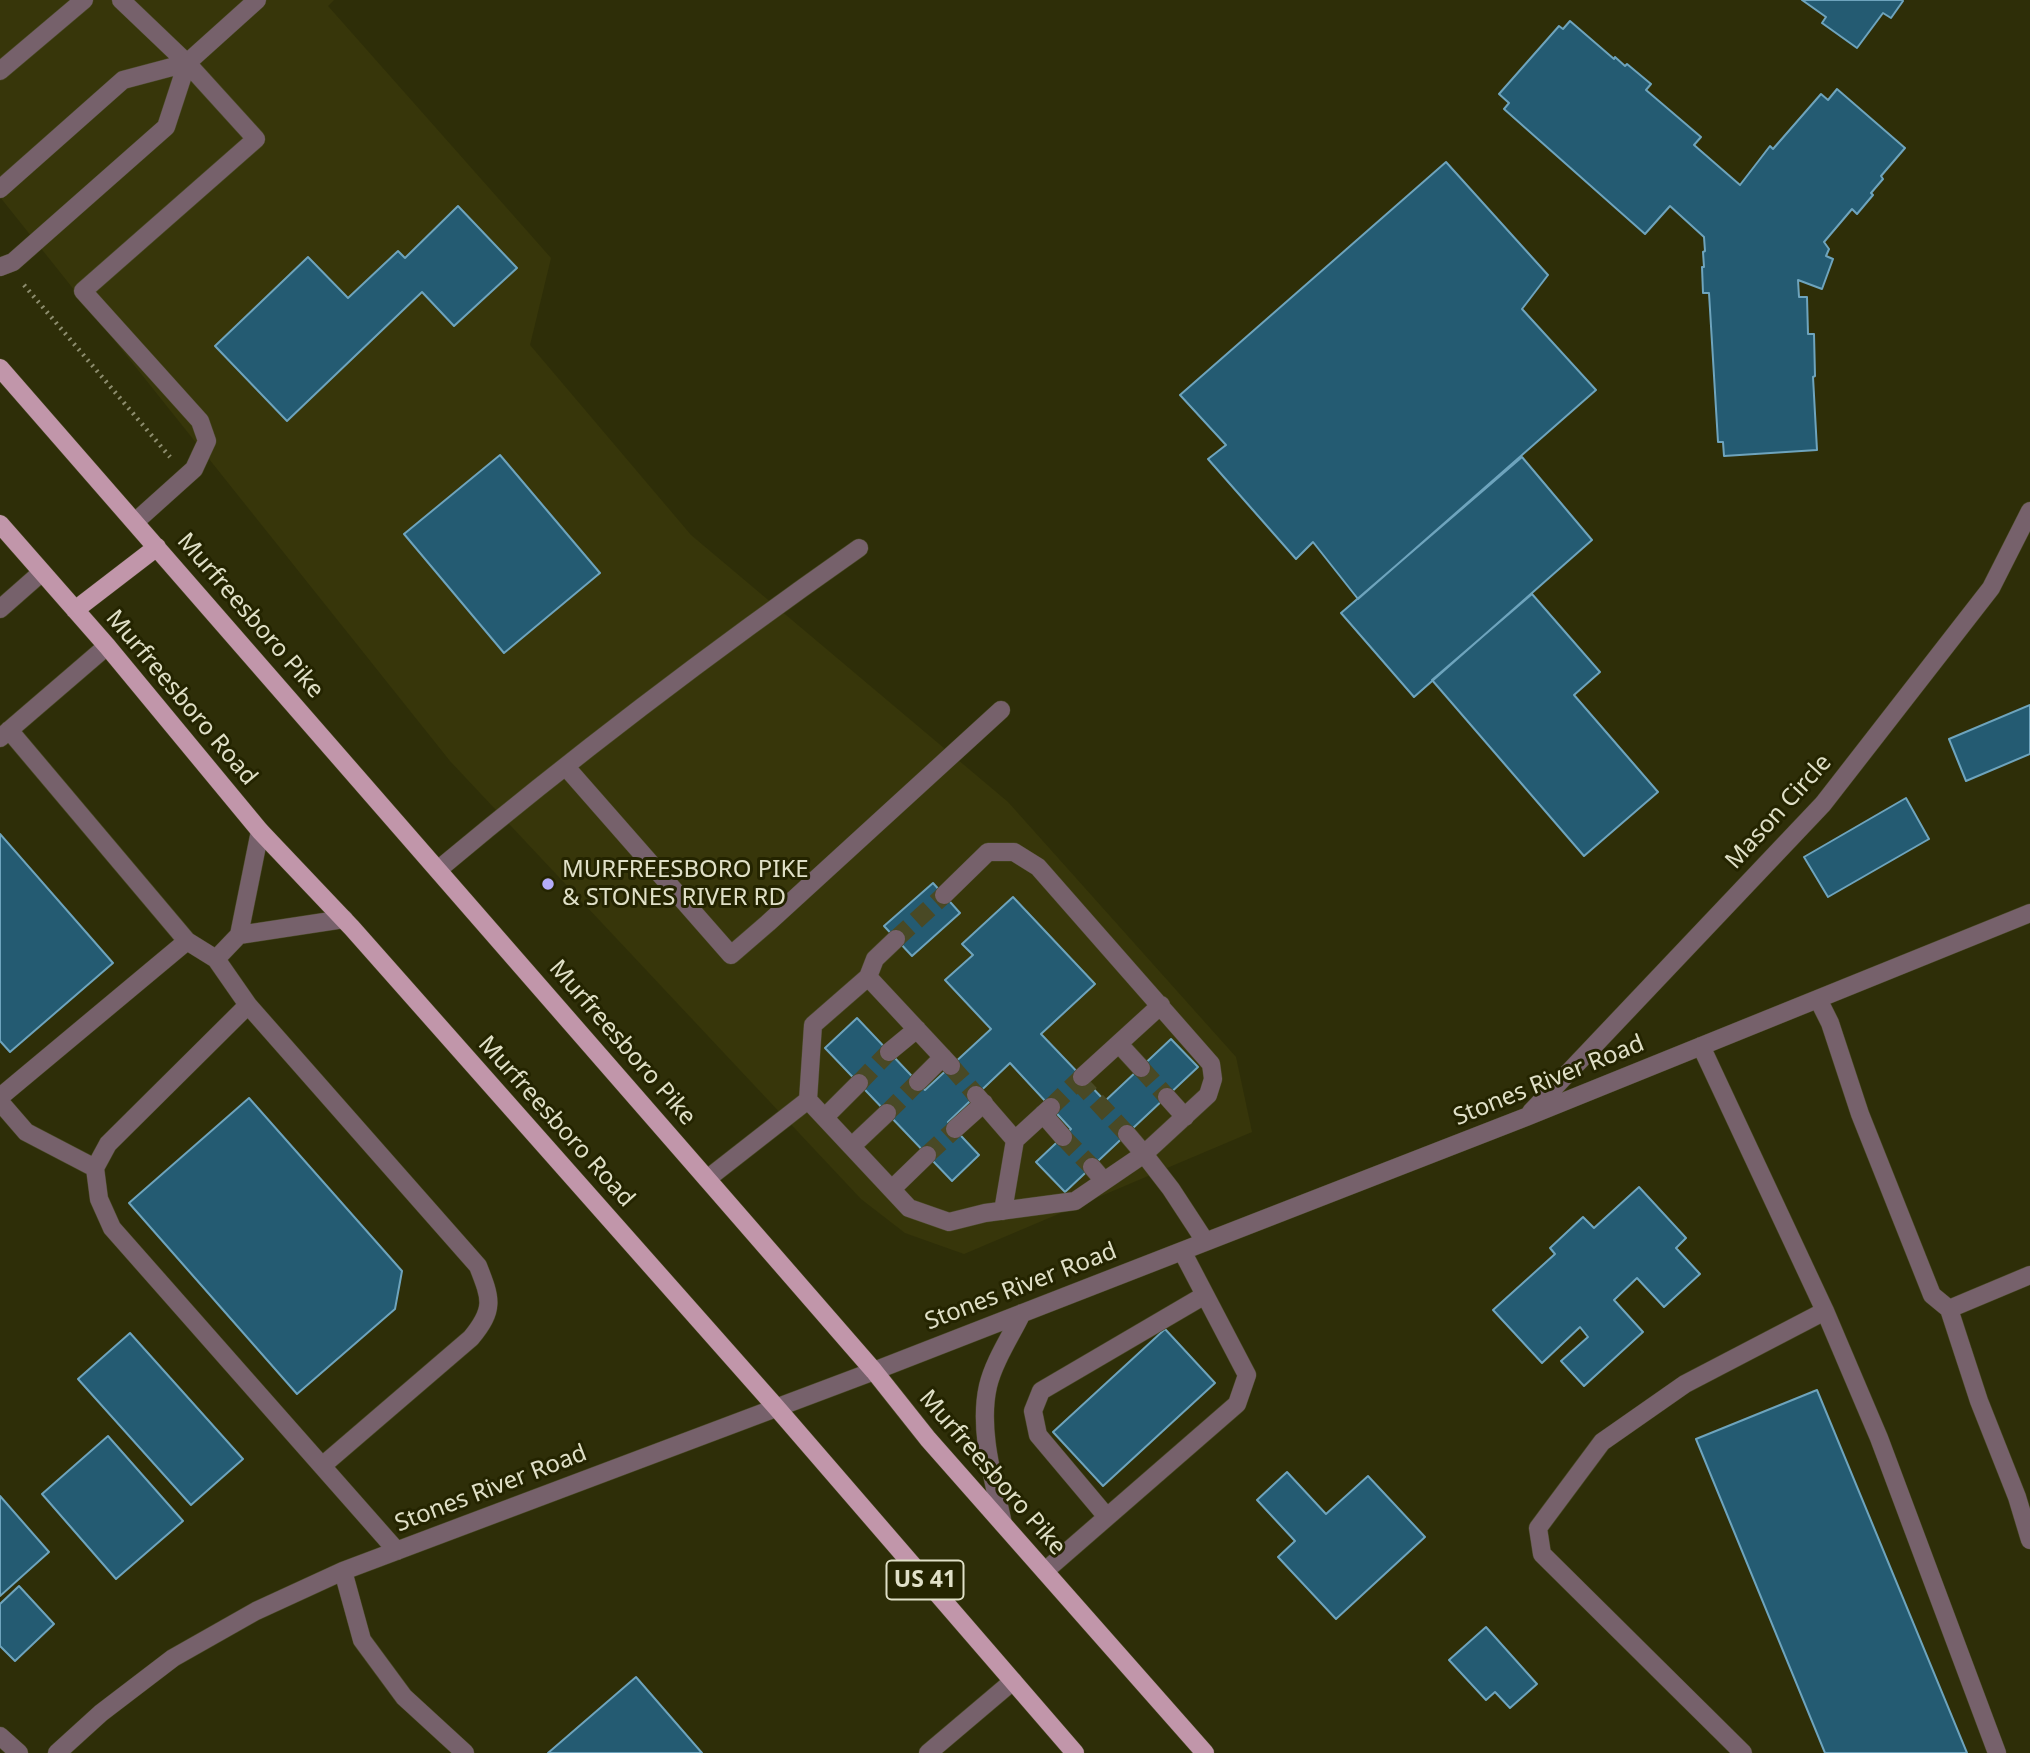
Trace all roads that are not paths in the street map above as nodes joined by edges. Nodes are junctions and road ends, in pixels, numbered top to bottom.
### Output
1 (84, 0) edge
2 (121, 0) edge
3 (257, 0) edge
4 (187, 63) junction
5 (0, 71) edge
6 (0, 189) edge
7 (4, 265) edge
8 (0, 369) edge
9 (2030, 511) edge
10 (135, 522) junction
11 (2, 530) edge
12 (157, 547) junction
13 (859, 548) dead end
14 (42, 572) junction
15 (0, 609) edge
16 (75, 610) junction
17 (107, 646) junction
18 (1002, 710) dead end
19 (5, 734) edge
20 (566, 767) junction
21 (260, 831) junction
22 (439, 869) junction
23 (944, 895) tunnel mouth
24 (2030, 913) edge
25 (344, 919) junction
26 (239, 935) junction
27 (896, 939) tunnel mouth
28 (187, 941) junction
29 (216, 959) junction
30 (868, 977) junction
31 (1818, 999) junction
32 (248, 1005) junction
33 (1161, 1005) junction
34 (917, 1029) junction
35 (1119, 1044) junction
36 (1701, 1046) junction
37 (889, 1052) tunnel mouth
38 (1140, 1068) tunnel mouth
39 (1082, 1077) tunnel mouth
40 (918, 1082) tunnel mouth
41 (859, 1083) tunnel mouth
42 (1167, 1097) tunnel mouth
43 (0, 1100) edge
44 (808, 1100) junction
45 (887, 1113) tunnel mouth
46 (825, 1117) junction
47 (1185, 1117) junction
48 (1526, 1117) junction
49 (955, 1129) tunnel mouth
50 (1127, 1134) tunnel mouth
51 (1063, 1137) tunnel mouth
52 (1015, 1140) junction
53 (852, 1146) junction
54 (1144, 1154) junction
55 (927, 1155) tunnel mouth
56 (1092, 1167) tunnel mouth
57 (95, 1168) junction
58 (708, 1179) junction
59 (1104, 1181) junction
60 (892, 1189) junction
61 (1003, 1211) junction
62 (1205, 1241) junction
63 (1182, 1251) junction
64 (2030, 1275) edge
65 (1205, 1295) junction
66 (1949, 1310) junction
67 (1825, 1311) junction
68 (1022, 1313) junction
69 (874, 1371) junction
70 (776, 1407) junction
71 (322, 1466) junction
72 (1107, 1517) junction
73 (1003, 1524) junction
74 (2030, 1540) edge
75 (397, 1551) junction
76 (343, 1571) junction
77 (1045, 1571) junction
78 (1013, 1681) junction
79 (0, 1736) edge
80 (19, 1753) edge
81 (57, 1753) edge
82 (465, 1753) edge
83 (928, 1753) edge
84 (1075, 1753) edge
85 (1205, 1753) edge
86 (1743, 1753) edge
87 (1997, 1753) edge

1 - 5 street
2 - 4 street
3 - 4 street
4 - 6 street
4 - 7 street
4 - 10 street
8 - 10 main road, Murfreesboro Pike
9 - 48 street, Mason Circle
10 - 12 main road, Murfreesboro Pike
11 - 14 main road, Murfreesboro Road
12 - 16 main road
12 - 22 main road, Murfreesboro Pike
13 - 20 street
14 - 15 street
14 - 16 main road, Murfreesboro Road
16 - 17 main road, Murfreesboro Road
17 - 19 street
17 - 21 main road, Murfreesboro Road
18 - 20 street
19 - 28 street
20 - 22 street
21 - 25 main road, Murfreesboro Road
21 - 26 street
22 - 58 main road, Murfreesboro Pike
23 - 33 street
24 - 31 street, Stones River Road
25 - 26 street
25 - 70 main road, Murfreesboro Road
26 - 29 street
27 - 30 street
28 - 29 street
28 - 43 street
29 - 32 street
30 - 34 street
30 - 44 street
31 - 36 street, Stones River Road
31 - 66 street
32 - 57 street
32 - 71 street
33 - 35 street
33 - 47 street
34 - 37 street
34 - 40 street
35 - 38 street
35 - 39 street
36 - 48 street, Stones River Road
36 - 67 street
41 - 46 street
42 - 47 street
43 - 57 street
44 - 46 street
44 - 58 street
45 - 53 street
46 - 53 street
47 - 54 street
48 - 62 street, Stones River Road
49 - 52 street
50 - 54 street
51 - 52 street
52 - 61 street
53 - 60 street
54 - 59 street
54 - 62 street
55 - 60 street
56 - 59 street
57 - 71 street
58 - 69 main road, Murfreesboro Pike
59 - 61 street
60 - 61 street
62 - 63 street, Stones River Road
63 - 65 street
63 - 68 street, Stones River Road
64 - 66 street
65 - 72 street
65 - 72 street
66 - 74 street
67 - 86 street
67 - 87 street
68 - 69 street, Stones River Road
68 - 73 street
69 - 70 street, Stones River Road
69 - 73 main road, Murfreesboro Pike
70 - 75 street, Stones River Road
70 - 78 main road, Murfreesboro Road / US 41
71 - 75 street
72 - 77 street
73 - 77 main road, Murfreesboro Pike
75 - 76 street, Stones River Road
76 - 81 street, Stones River Road
76 - 82 street
77 - 85 main road, Murfreesboro Pike
78 - 83 street
78 - 84 main road, Murfreesboro Road / US 41
79 - 80 street

